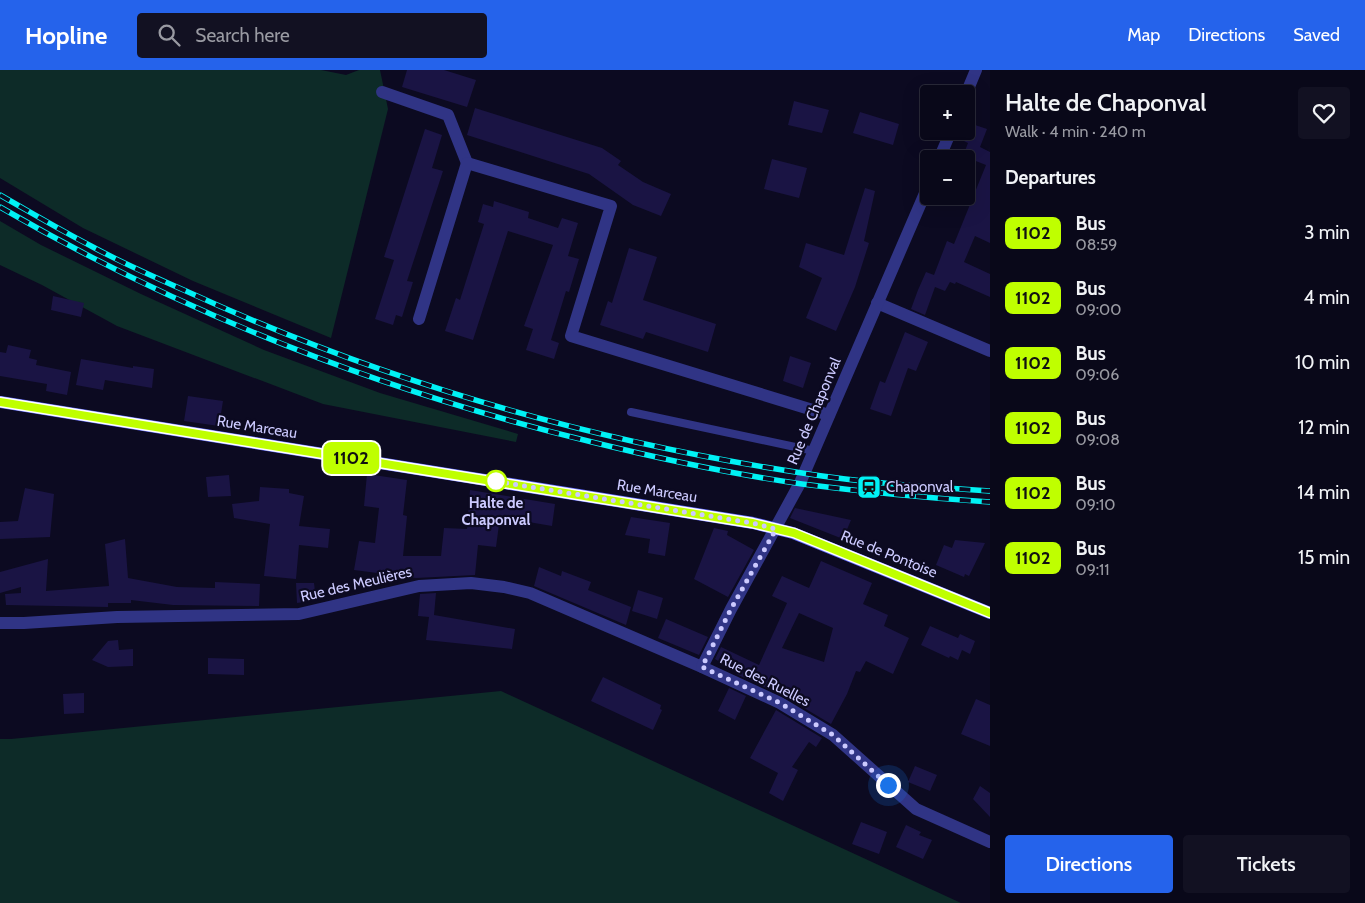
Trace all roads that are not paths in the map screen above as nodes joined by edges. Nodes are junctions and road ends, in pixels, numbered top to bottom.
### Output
1 (976, 70) edge
2 (970, 85) edge
3 (382, 92) dead end
4 (466, 163) junction
5 (920, 205) edge
6 (877, 303) junction
7 (419, 319) dead end
8 (990, 351) edge
9 (0, 402) edge
10 (630, 412) dead end
11 (830, 415) junction
12 (814, 451) junction
13 (776, 529) junction
14 (990, 613) edge
15 (0, 623) edge
16 (702, 667) junction
17 (990, 842) edge

1 - 2 street
3 - 4 street
4 - 7 street
4 - 11 street
5 - 6 street, Rue de Chaponval
6 - 8 street
6 - 11 street, Rue de Chaponval
9 - 13 main road, Rue Marceau
10 - 12 lane
11 - 12 street, Rue de Chaponval
12 - 13 street, Rue de Chaponval
13 - 14 main road, Rue de Pontoise
13 - 16 street, Rue des Ruelles
15 - 16 street, Rue des Meulières
16 - 17 street, Rue des Ruelles

